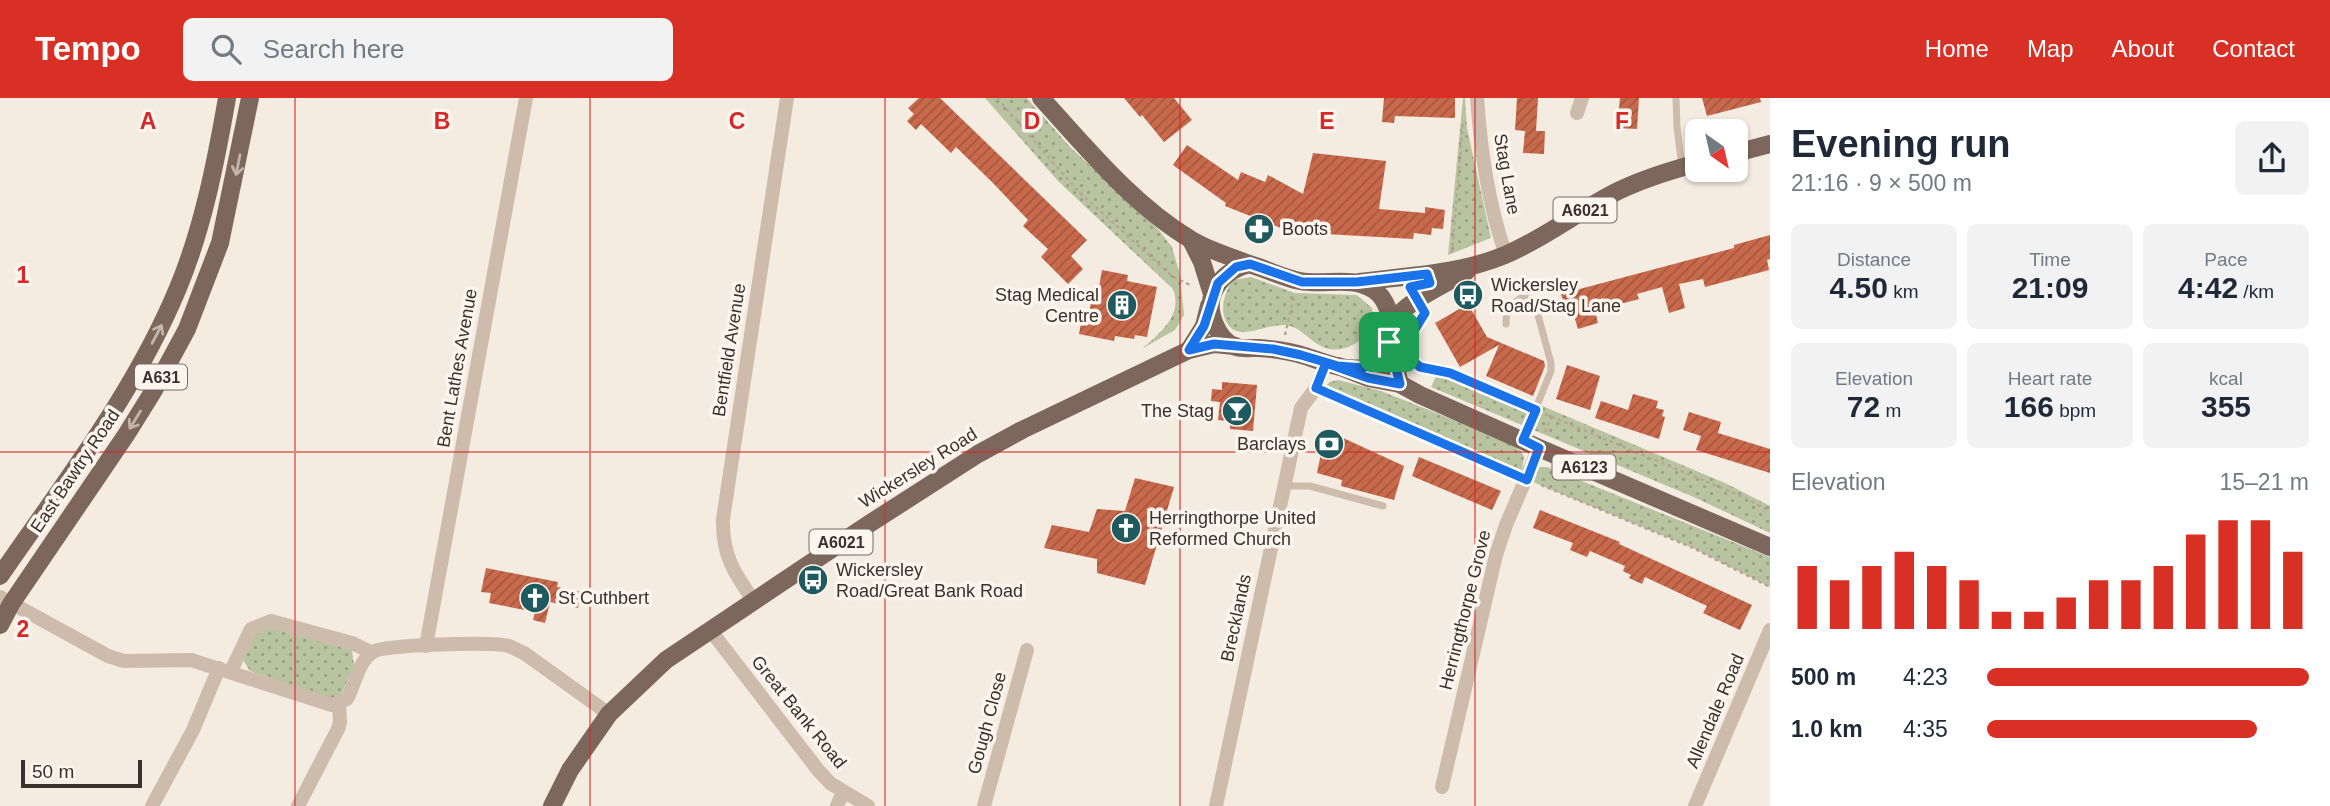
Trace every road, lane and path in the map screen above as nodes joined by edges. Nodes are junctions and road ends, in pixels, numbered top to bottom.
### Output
1 (227, 98) edge
2 (250, 98) edge
3 (526, 98) edge
4 (787, 98) edge
5 (998, 98) edge
6 (1041, 98) edge
7 (1477, 98) edge
8 (1582, 98) edge
9 (1676, 98) edge
10 (1464, 111) dead end
11 (1577, 113) dead end
12 (1770, 144) edge
13 (1748, 150) edge
14 (1685, 151) edge
15 (1685, 167) edge
16 (1191, 240) junction
17 (1506, 255) junction
18 (1250, 264) junction
19 (1476, 266) junction
20 (1451, 270) junction
21 (1302, 282) junction
22 (1357, 282) junction
23 (1211, 299) junction
24 (1417, 301) junction
25 (1392, 323) junction
26 (1506, 324) dead end
27 (1389, 342) junction
28 (1235, 346) junction
29 (1189, 350) junction
30 (1282, 351) junction
31 (1332, 364) junction
32 (1400, 384) junction
33 (1316, 388) junction
34 (1536, 410) junction
35 (1531, 444) junction
36 (1527, 480) junction
37 (1285, 486) junction
38 (1383, 506) dead end
39 (1770, 511) edge
40 (1770, 547) edge
41 (0, 576) edge
42 (1770, 587) edge
43 (5, 600) edge
44 (754, 601) junction
45 (0, 625) edge
46 (1770, 630) edge
47 (711, 631) junction
48 (426, 646) junction
49 (1027, 650) dead end
50 (371, 653) junction
51 (225, 670) junction
52 (339, 704) junction
53 (608, 714) junction
54 (1442, 787) dead end
55 (840, 799) edge
56 (152, 806) edge
57 (298, 806) edge
58 (552, 806) edge
59 (868, 806) edge
60 (984, 806) edge
61 (1216, 806) edge
62 (1695, 806) edge

41 -> 1 main road, East Bawtry Road / A631
2 -> 43 main road, East Bawtry Road / A631
3 - 48 street, Bent Lathes Avenue
4 - 44 street, Bentfield Avenue
5 - 23 path
6 - 16 main road
7 - 17 street, Stag Lane
8 - 11 street
9 - 14 lane
10 - 20 path
12 - 13 main road
15 - 17 main road, A6021
16 - 18 main road
16 - 23 main road
17 - 19 main road, A6021
18 - 21 main road, A6021
18 - 23 main road
19 - 20 main road, A6021
19 - 24 main road, A6021
20 - 22 main road, A6021
21 - 22 main road, A6021
21 - 30 path
22 - 25 main road
23 - 28 main road
23 - 29 main road
24 - 25 main road, A6021
24 - 34 path
25 - 27 main road
26 - 34 lane
27 - 31 main road, A6021
27 - 32 main road
28 - 29 main road, Wickersley Road / A6021
28 - 30 main road, A6021
29 - 44 main road, Wickersley Road / A6021
30 - 31 main road, A6021
31 - 32 main road, A6123
31 - 33 street, Brecklands
32 - 35 main road, A6123
33 - 36 path
33 - 37 street, Brecklands
34 - 35 lane
34 - 39 path
35 - 36 street, Herringthorpe Grove
35 - 40 main road, A6123
36 - 42 path
36 - 54 street, Herringthorpe Grove
37 - 38 lane
37 - 61 street, Brecklands
43 - 45 main road, East Bawtry Road / A631
43 - 51 street
44 - 47 main road, Wickersley Road / A6021
46 - 62 street, Allendale Road
47 - 53 main road, Wickersley Road / A6021
47 - 55 street, Great Bank Road
48 - 50 street
48 - 53 street
49 - 60 street, Gough Close
50 - 51 street
50 - 52 street
51 - 52 street
51 - 56 street
52 - 57 street
53 - 58 main road, Wickersley Road / A6021
55 - 59 street, Great Bank Road

